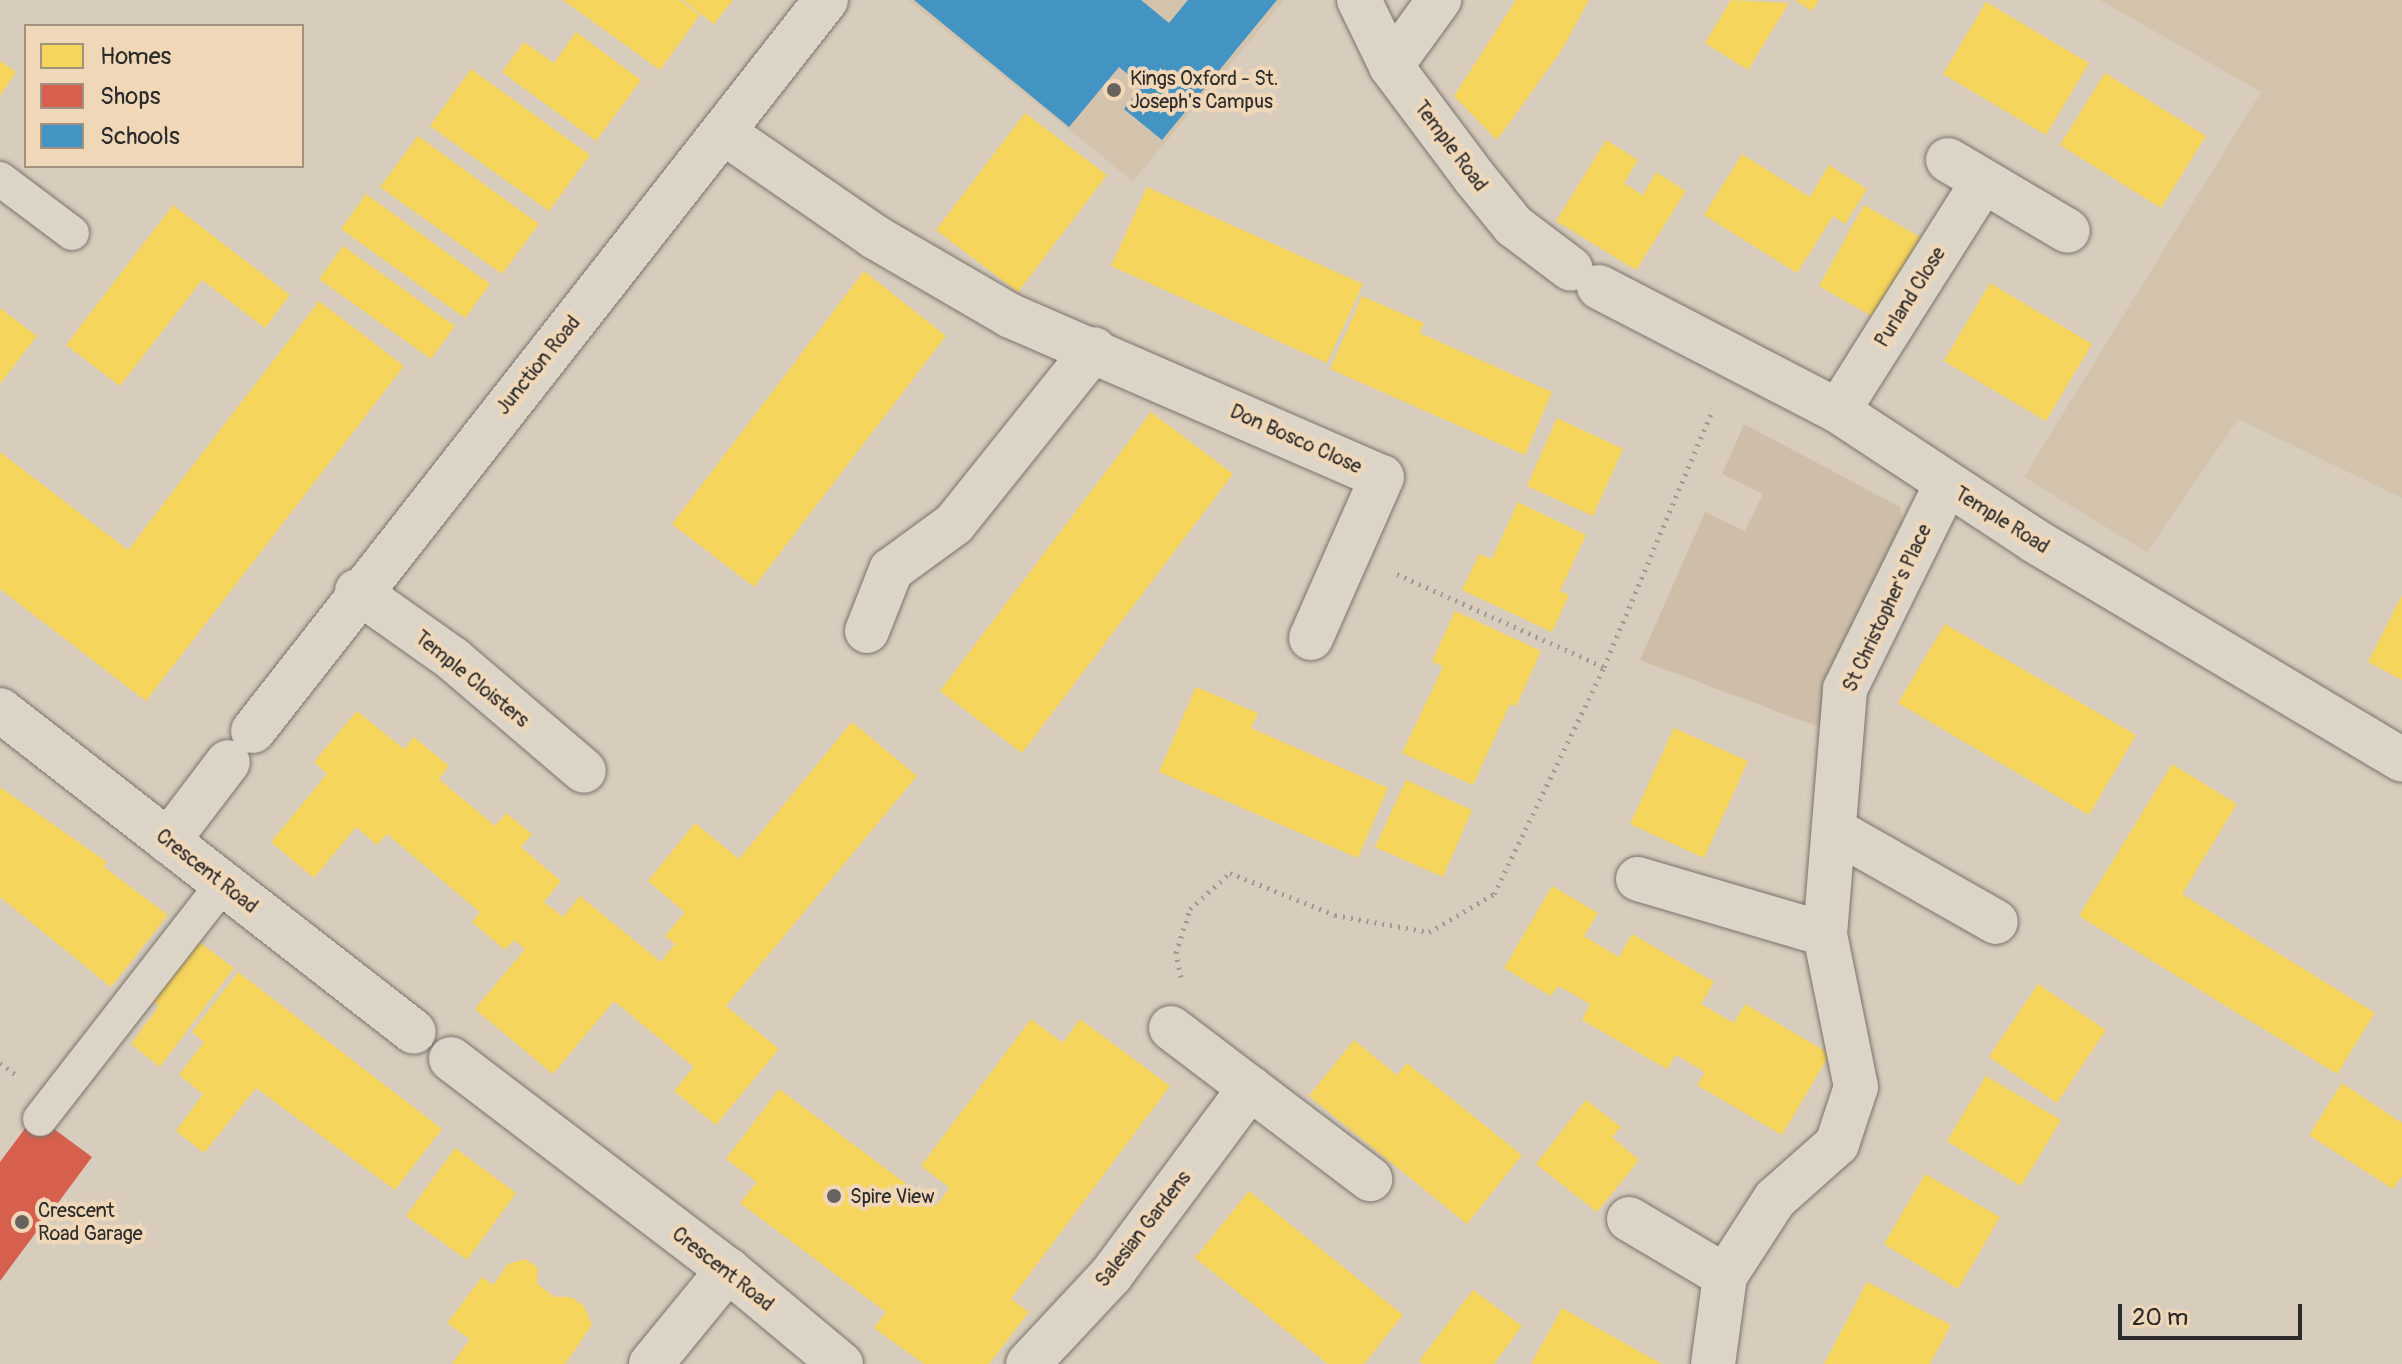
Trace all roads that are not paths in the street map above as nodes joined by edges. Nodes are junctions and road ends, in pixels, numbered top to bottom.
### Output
1 (826, 0) edge
2 (1359, 0) edge
3 (1439, 0) edge
4 (1391, 66) junction
5 (723, 132) junction
6 (0, 179) edge
7 (2068, 231) dead end
8 (72, 233) dead end
9 (1094, 349) junction
10 (1838, 411) junction
11 (1946, 485) junction
12 (357, 591) junction
13 (867, 631) dead end
14 (1311, 638) dead end
15 (0, 710) edge
16 (2402, 760) edge
17 (584, 771) dead end
18 (1834, 830) junction
19 (168, 841) junction
20 (1638, 879) dead end
21 (223, 884) junction
22 (1996, 922) dead end
23 (1825, 934) junction
24 (1171, 1028) road end
25 (414, 1032) dead end
26 (451, 1059) dead end
27 (1250, 1088) junction
28 (40, 1119) dead end
29 (1370, 1179) dead end
30 (1629, 1219) dead end
31 (728, 1270) junction
32 (1725, 1276) junction
33 (651, 1364) edge
34 (841, 1364) edge
35 (1028, 1364) edge
36 (1713, 1364) edge

1 - 5 street, Junction Road
2 - 4 street, Temple Road
3 - 4 street
4 - 10 street, Temple Road
5 - 9 street, Don Bosco Close
5 - 12 street, Junction Road
6 - 8 lane
7 - 10 street, Purland Close
9 - 13 street
9 - 14 street, Don Bosco Close
10 - 11 street, Temple Road
11 - 16 street, Temple Road
11 - 18 street, St Christopher's Place
12 - 17 street, Temple Cloisters
12 - 19 street, Junction Road
15 - 19 street, Crescent Road
18 - 22 street
18 - 23 street, St Christopher's Place
19 - 21 street, Crescent Road
20 - 23 street
21 - 25 street, Crescent Road
21 - 28 lane
23 - 32 street, St Christopher's Place
24 - 27 street
26 - 31 street, Crescent Road
27 - 29 street
27 - 35 street, Salesian Gardens
30 - 32 street
31 - 33 street
31 - 34 street, Crescent Road
32 - 36 street, St Christopher's Place

